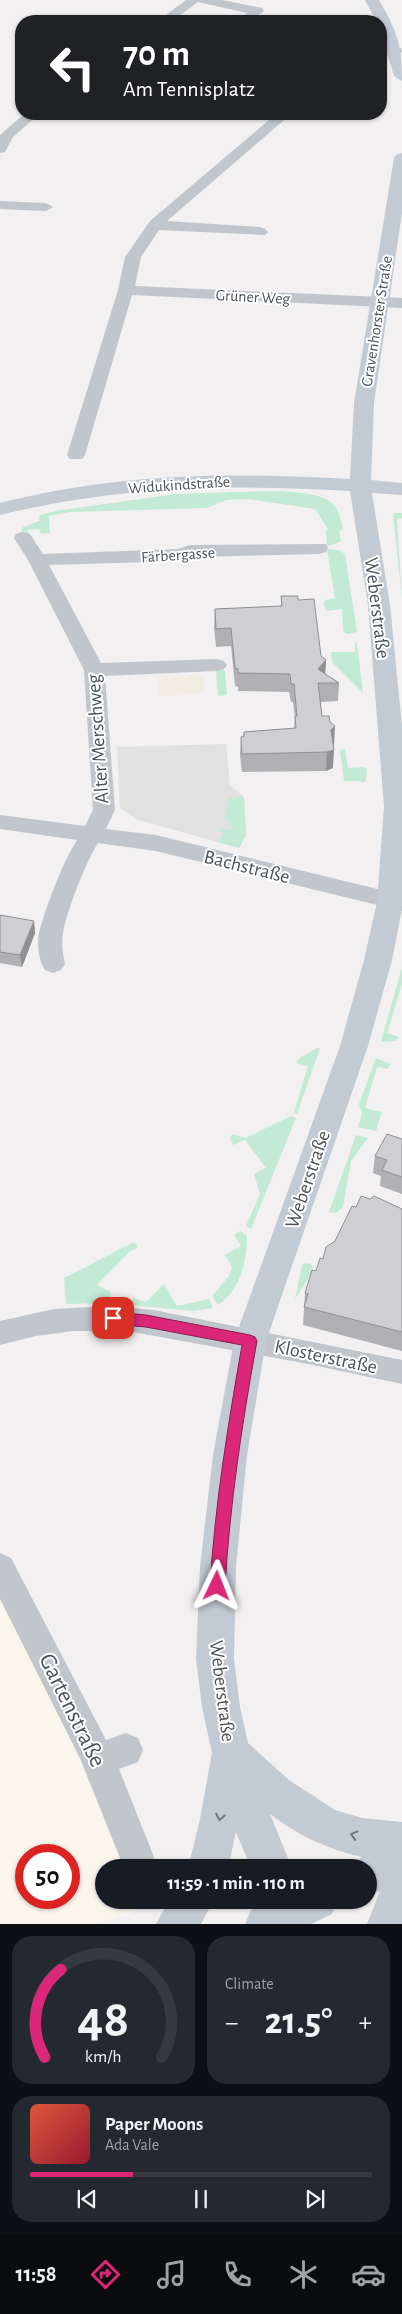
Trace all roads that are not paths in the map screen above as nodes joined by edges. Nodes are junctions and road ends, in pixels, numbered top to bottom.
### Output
1 (170, 0) edge
2 (203, 0) edge
3 (372, 0) edge
4 (191, 2) edge
5 (173, 15) edge
6 (252, 15) edge
7 (380, 15) edge
8 (387, 28) edge
9 (396, 62) edge
10 (24, 120) edge
11 (277, 120) edge
12 (4, 135) edge
13 (0, 149) edge
14 (402, 158) edge
15 (0, 205) edge
16 (46, 207) dead end
17 (155, 225) junction
18 (260, 232) dead end
19 (126, 290) junction
20 (379, 302) junction
21 (402, 303) edge
22 (76, 455) dead end
23 (360, 485) junction
24 (402, 489) edge
25 (1, 508) edge
26 (23, 538) dead end
27 (319, 548) dead end
28 (37, 560) junction
29 (217, 666) dead end
30 (94, 670) junction
31 (0, 822) edge
32 (92, 835) junction
33 (396, 903) edge
34 (53, 964) dead end
35 (0, 1333) edge
36 (250, 1341) junction
37 (402, 1372) edge
38 (0, 1568) edge
39 (231, 1752) junction
40 (402, 1842) edge
41 (137, 1857) dead end
42 (402, 1858) edge
43 (210, 1859) edge
44 (268, 1859) edge
45 (377, 1871) edge
46 (402, 1885) edge
47 (187, 1909) edge
48 (176, 1924) edge
49 (387, 1924) edge

1 - 4 street
2 - 6 street
3 - 7 main road
4 - 5 street
8 - 9 main road
10 - 12 street
11 - 17 street
12 - 13 street
14 - 20 main road, Gravenhorster Straße
15 - 16 street
17 - 18 street
17 - 19 street
19 - 20 street, Grüner Weg
19 - 22 street
20 - 21 street, Grüner Weg
20 - 23 main road, Gravenhorster Straße
23 - 24 main road, Widukindstraße
23 - 25 main road, Widukindstraße
23 - 33 main road, Weberstraße
26 - 28 street, Alter Merschweg
27 - 28 street, Färbergasse
28 - 30 street, Alter Merschweg
29 - 30 street
30 - 32 street, Alter Merschweg
31 - 32 street, Bachstraße
32 - 33 street, Bachstraße
32 - 34 street, Alter Merschweg
33 - 36 main road, Weberstraße
35 - 36 street, Klosterstraße
36 - 37 street, Klosterstraße
36 - 39 main road, Weberstraße
38 - 41 street, Gartenstraße
40 -> 39 main road
39 -> 43 main road
39 - 44 main road, Weberstraße
42 - 45 main road
46 - 49 main road
47 - 48 main road

